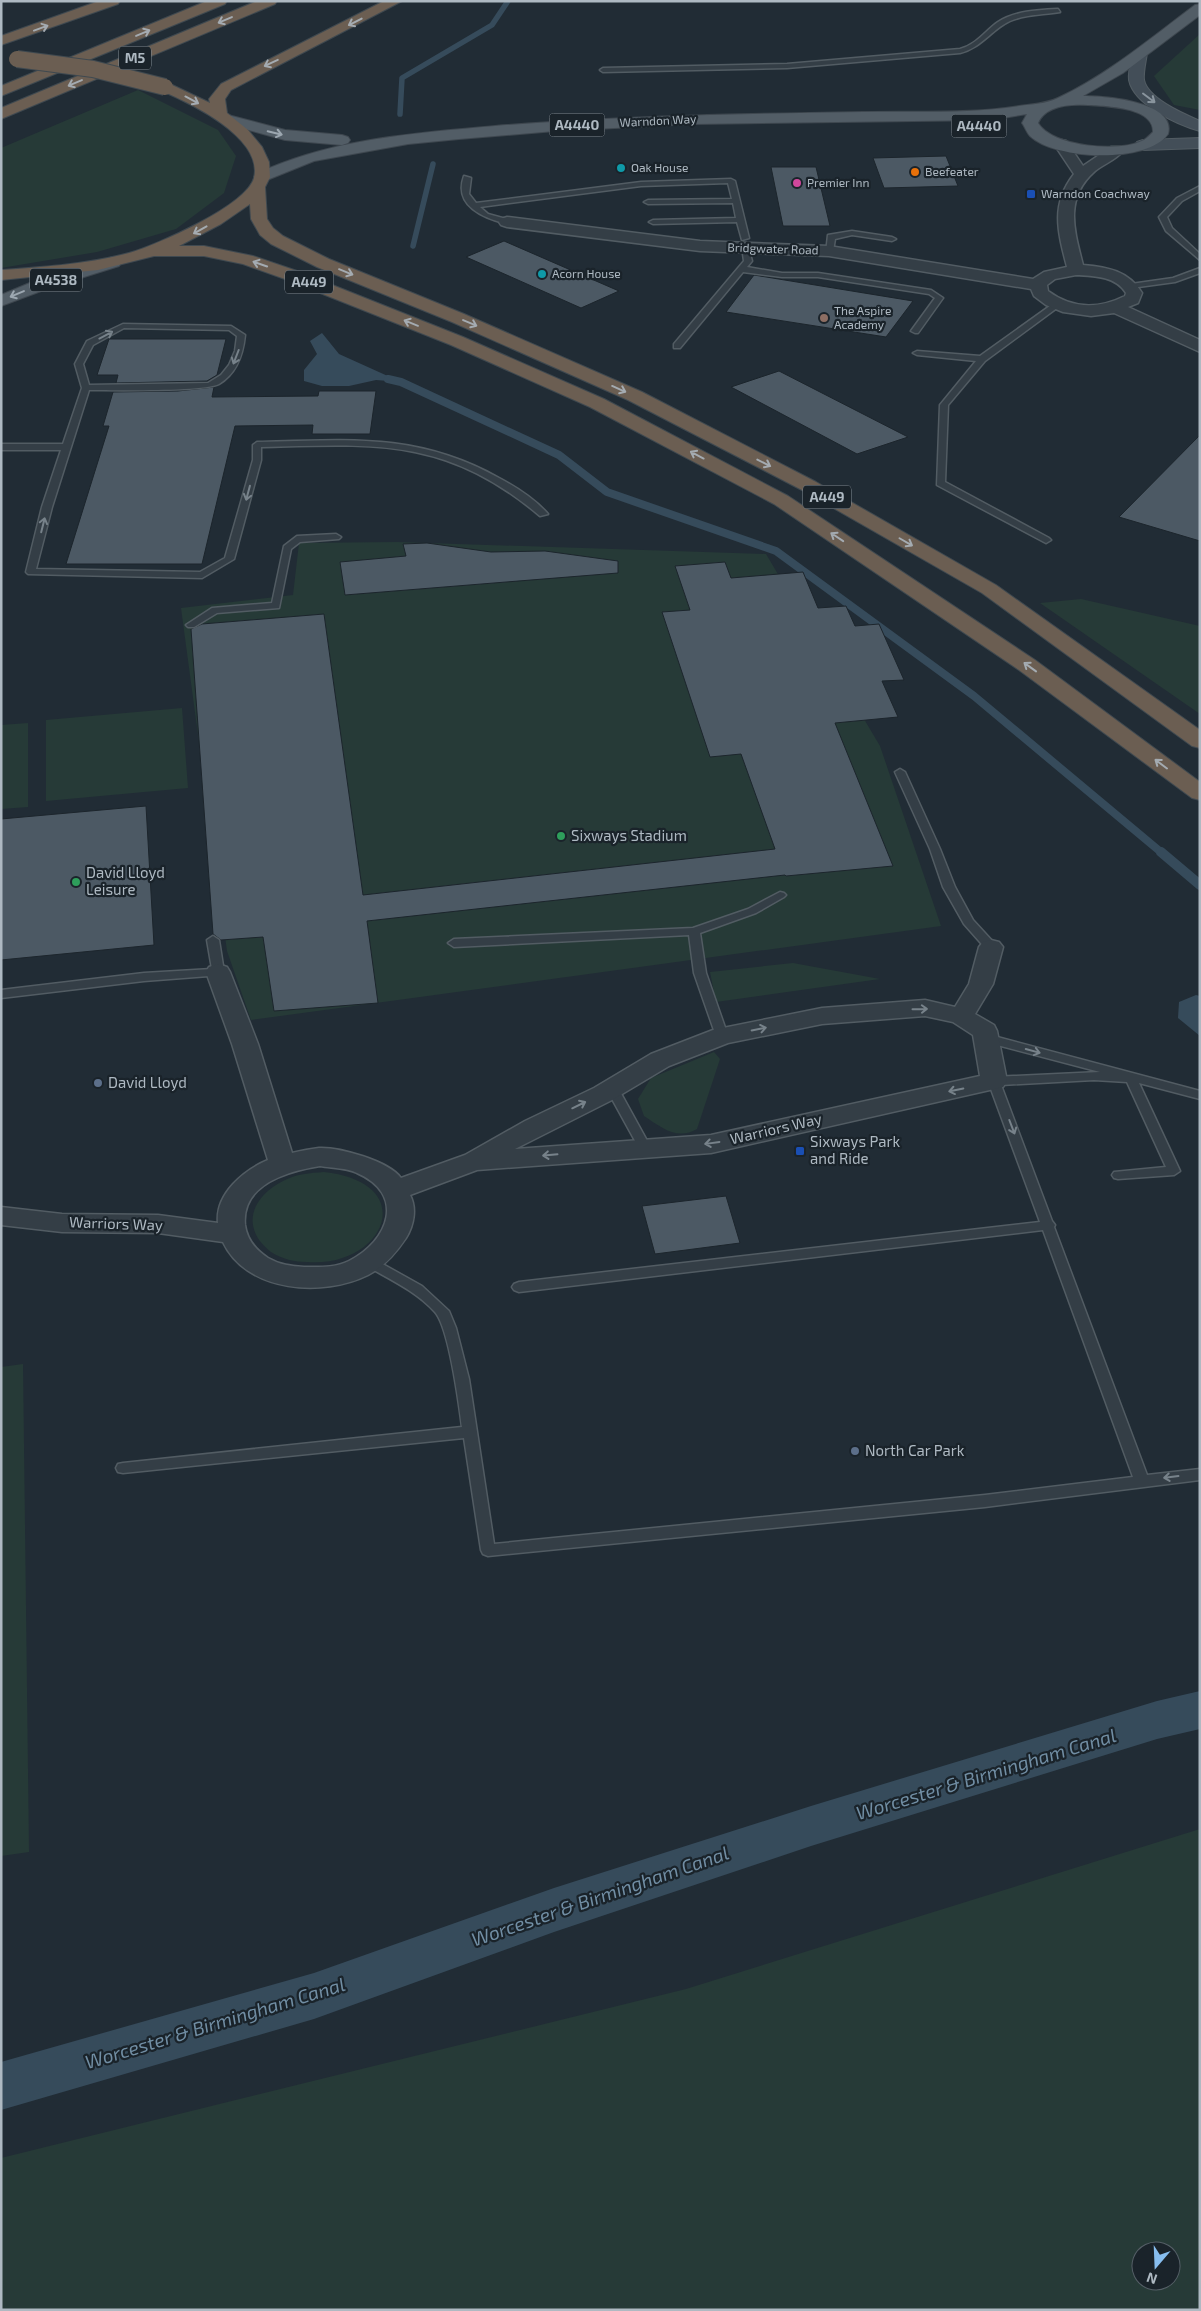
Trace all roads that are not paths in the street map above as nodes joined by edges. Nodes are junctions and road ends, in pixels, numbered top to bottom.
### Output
1 (114, 1) edge
2 (220, 1) edge
3 (270, 1) edge
4 (395, 1) edge
5 (1200, 8) edge
6 (1058, 11) dead end
7 (1, 41) edge
8 (1140, 53) junction
9 (1, 59) edge
10 (603, 70) dead end
11 (1118, 70) junction
12 (1, 92) edge
13 (1060, 102) junction
14 (1044, 107) junction
15 (1138, 108) junction
16 (1, 114) edge
17 (224, 117) junction
18 (908, 117) junction
19 (1159, 122) junction
20 (1200, 126) edge
21 (994, 129) dead end
22 (1022, 135) dead end
23 (1200, 136) edge
24 (408, 139) junction
25 (1056, 142) junction
26 (1200, 143) edge
27 (1144, 145) junction
28 (1116, 150) junction
29 (1081, 173) junction
30 (466, 178) dead end
31 (260, 182) junction
32 (1200, 188) edge
33 (736, 201) junction
34 (648, 202) dead end
35 (476, 206) junction
36 (741, 220) junction
37 (507, 222) joint
38 (653, 222) dead end
39 (892, 239) dead end
40 (745, 243) junction
41 (154, 251) junction
42 (828, 251) junction
43 (1200, 258) edge
44 (113, 262) junction
45 (742, 269) junction
46 (1076, 270) junction
47 (1200, 270) edge
48 (1, 275) edge
49 (1037, 285) junction
50 (1131, 286) junction
51 (1, 301) edge
52 (1057, 305) junction
53 (1116, 308) junction
54 (915, 332) dead end
55 (677, 346) dead end
56 (1200, 347) edge
57 (917, 352) dead end
58 (982, 359) junction
59 (86, 388) junction
60 (1, 447) edge
61 (65, 447) junction
62 (543, 514) dead end
63 (336, 537) dead end
64 (1046, 540) dead end
65 (191, 625) dead end
66 (1200, 741) edge
67 (900, 772) dead end
68 (1200, 793) edge
69 (780, 895) dead end
70 (694, 931) junction
71 (213, 940) dead end
72 (454, 943) dead end
73 (991, 947) joint
74 (218, 972) junction
75 (1, 994) edge
76 (961, 1016) junction
77 (722, 1036) junction
78 (986, 1038) junction
79 (1131, 1078) junction
80 (994, 1082) junction
81 (612, 1088) junction
82 (1200, 1095) edge
83 (645, 1148) junction
84 (474, 1161) junction
85 (282, 1164) junction
86 (1118, 1175) dead end
87 (396, 1190) junction
88 (1, 1216) edge
89 (1049, 1225) junction
90 (231, 1234) junction
91 (370, 1262) junction
92 (519, 1287) dead end
93 (470, 1432) junction
94 (123, 1468) dead end
95 (1200, 1474) edge
96 (1142, 1481) junction

7 -> 1 highway
12 -> 2 highway, M5
3 -> 16 highway, M5
4 -> 17 highway
5 - 8 main road
6 - 10 lane
8 - 11 main road
8 -> 20 main road
9 -> 17 highway, bridge
11 - 13 main road
11 - 15 main road
13 - 14 main road, Warndon Way
13 - 15 main road
14 - 18 main road, Warndon Way / A4440
14 - 25 main road
15 - 19 main road
17 -> 24 main road, Warndon Way / A4440
17 - 31 highway
18 - 21 main road, Warndon Way / A4440
18 - 24 main road, Warndon Way / A4440
19 - 23 main road
19 - 27 main road
22 - 25 main road, A4440
24 - 31 main road, Warndon Way / A4440
25 - 28 main road
25 - 29 street
26 - 27 main road
27 - 28 main road
28 - 29 street
29 - 46 street
30 - 35 lane
31 -> 41 highway
31 -> 66 highway, A449
32 - 43 lane
33 - 34 lane
33 - 35 lane
33 - 36 lane
35 - 37 lane
36 - 38 lane
36 - 40 lane
37 - 40 street, Bridgwater Road
39 - 42 lane
40 - 42 street, Bridgwater Road
40 - 45 lane
41 - 44 highway
68 -> 41 highway, A449
42 - 49 street, Bridgwater Road
44 - 48 highway
44 -> 51 main road, A4538
45 - 54 lane
45 - 55 lane
46 - 49 street
46 - 50 street
47 - 50 lane
49 - 52 street
50 - 53 street
52 - 53 street
52 - 58 lane
53 - 56 street
57 - 58 lane
58 - 64 lane
59 -> 59 lane
59 - 61 lane
60 - 61 lane
62 -> 61 lane
63 - 65 lane
67 - 73 lane
69 - 70 lane
70 - 72 lane
70 - 77 lane
71 - 74 lane
73 - 76 street
74 - 75 lane
74 - 85 street
77 -> 76 street, Warriors Way
76 - 78 street, Warriors Way
77 - 81 street, Warriors Way
78 -> 79 lane
78 - 80 street
79 - 80 lane
79 - 82 lane
79 - 86 lane
80 -> 83 street, Warriors Way
80 -> 89 lane
81 - 83 lane
84 -> 81 street, Warriors Way
83 -> 84 street, Warriors Way
84 - 87 street, Warriors Way
85 - 87 street
85 - 90 street
87 - 91 street
88 - 90 street, Warriors Way
89 - 92 lane
89 - 96 lane
90 - 91 street
91 - 93 lane
93 - 94 lane
93 - 96 lane
95 -> 96 lane

